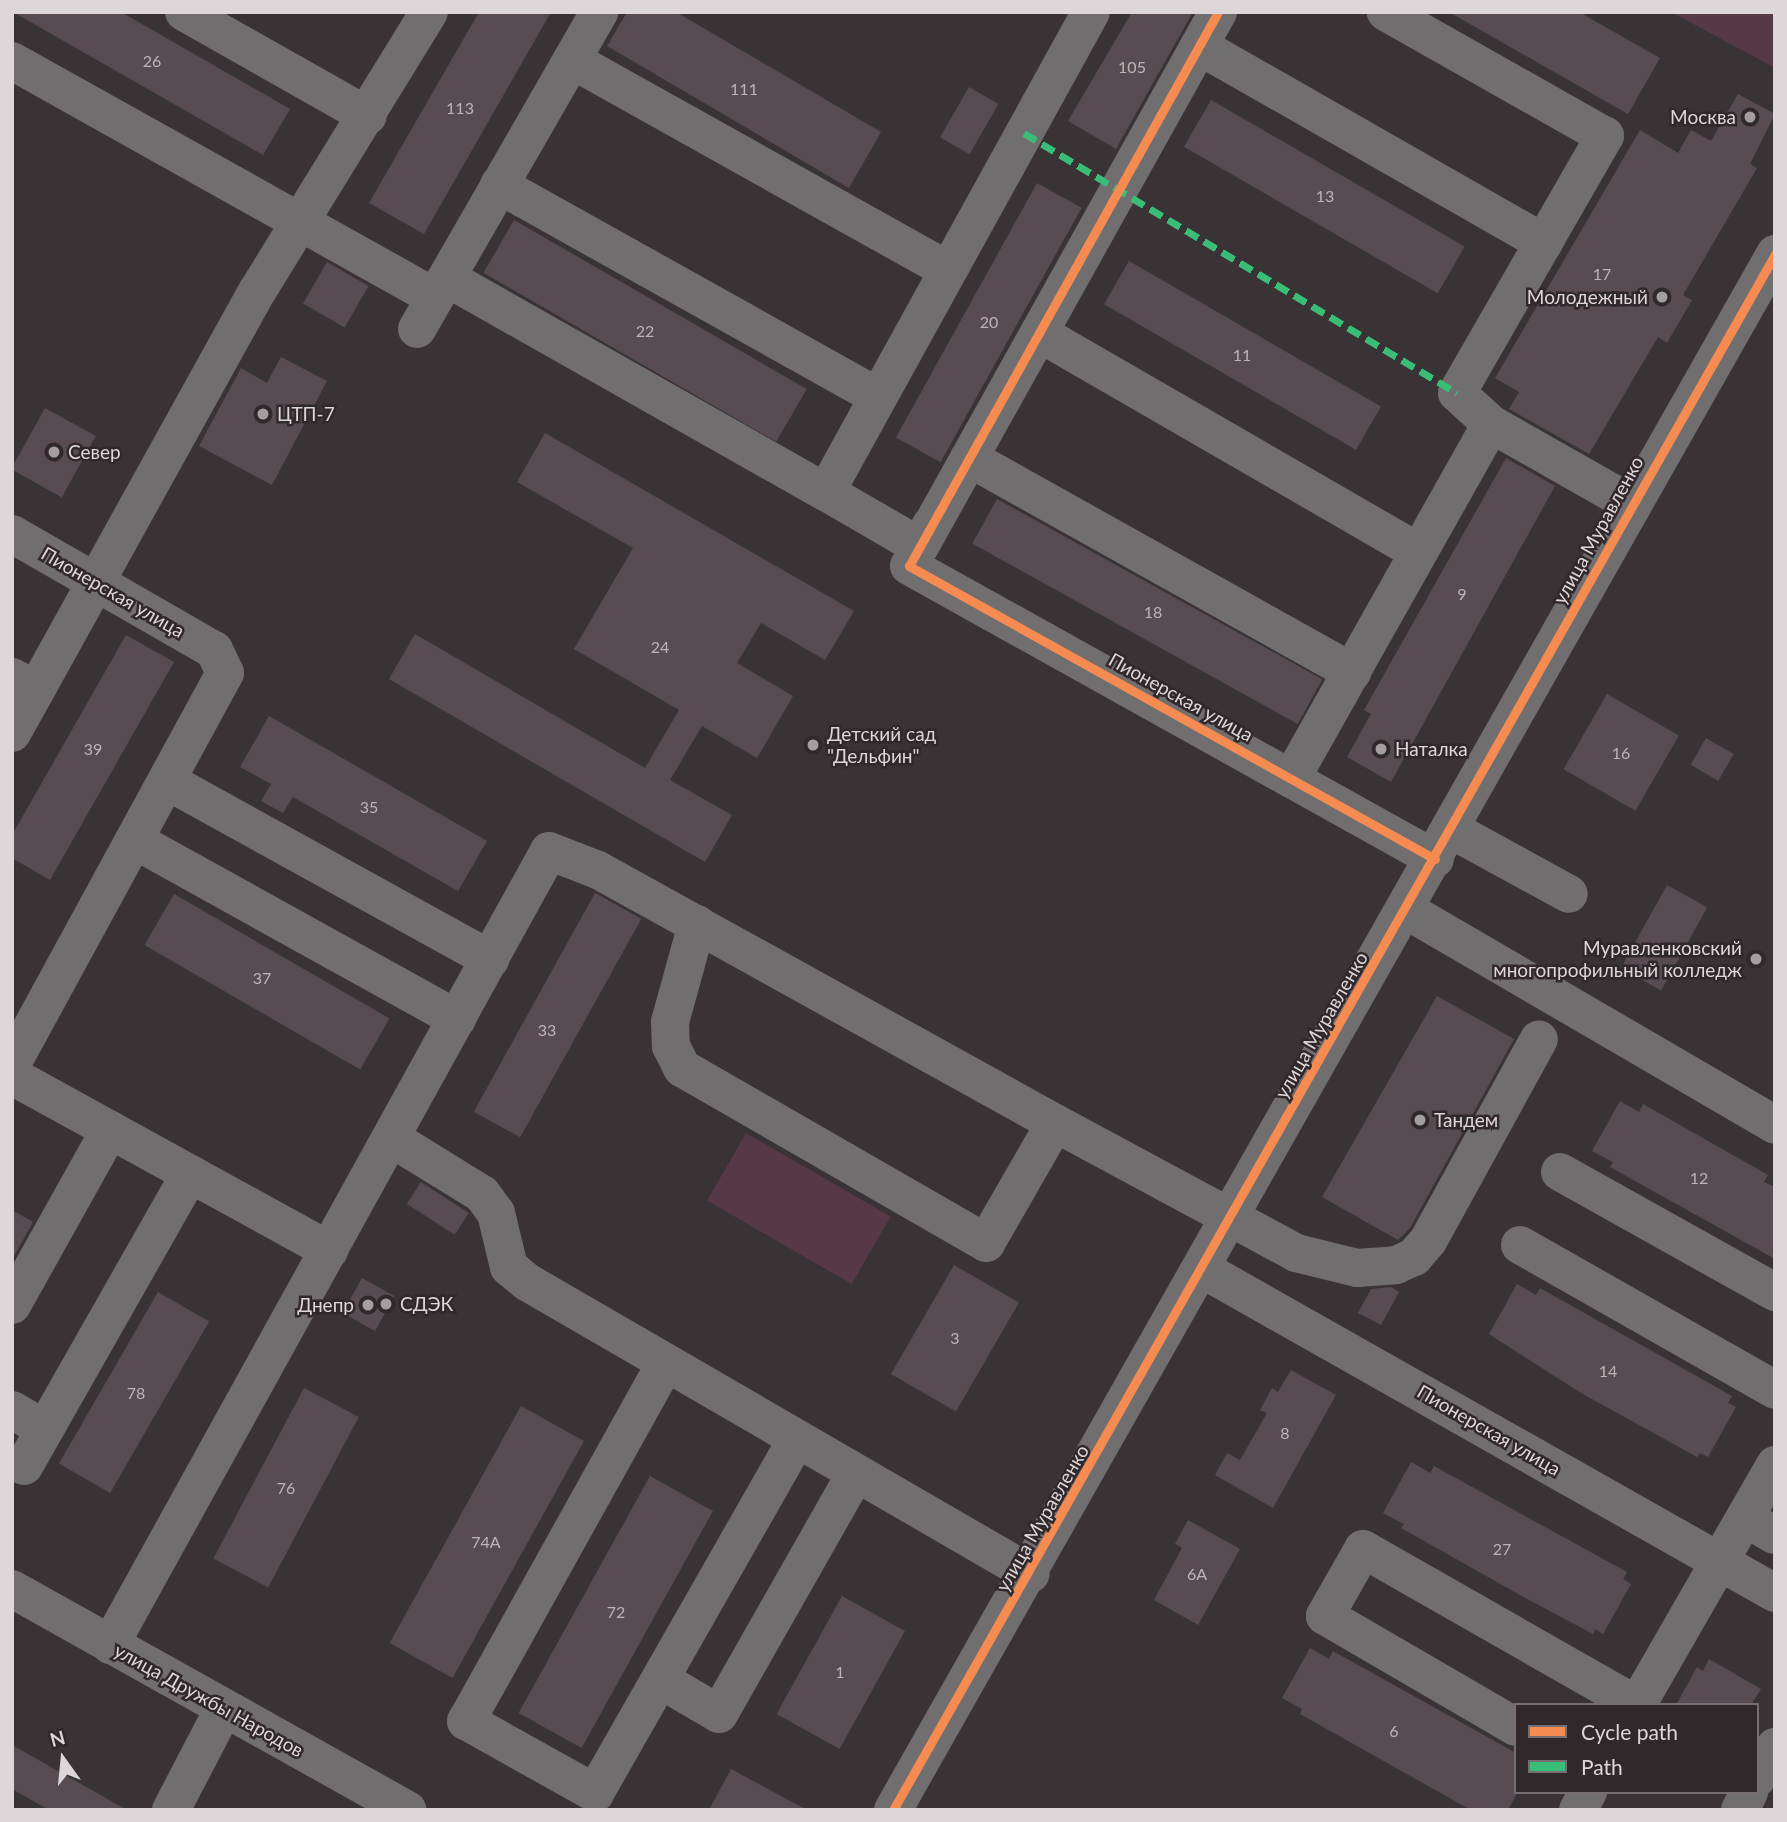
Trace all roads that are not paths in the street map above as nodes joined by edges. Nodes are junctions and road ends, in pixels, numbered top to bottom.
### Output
1 (184, 12) edge
2 (429, 12) edge
3 (600, 12) edge
4 (1091, 12) edge
5 (1218, 12) edge
6 (1386, 12) edge
7 (1199, 46) junction
8 (572, 60) junction
9 (12, 61) edge
10 (368, 116) junction
11 (499, 186) junction
12 (302, 224) junction
13 (1544, 243) junction
14 (1775, 254) edge
15 (947, 270) junction
16 (433, 301) junction
17 (1039, 333) junction
18 (877, 396) junction
19 (1492, 424) junction
20 (969, 458) junction
21 (826, 492) junction
22 (1632, 504) junction
23 (932, 524) junction
24 (12, 534) edge
25 (1418, 552) junction
26 (96, 582) junction
27 (1352, 671) junction
28 (24, 683) edge
29 (12, 733) edge
30 (1291, 779) junction
31 (169, 782) junction
32 (136, 841) junction
33 (1444, 844) junction
34 (1569, 894) dead end
35 (1406, 910) junction
36 (697, 924) junction
37 (490, 959) junction
38 (457, 1019) junction
39 (1539, 1039) dead end
40 (12, 1065) edge
41 (12, 1076) edge
42 (1055, 1123) junction
43 (1775, 1125) edge
44 (110, 1130) junction
45 (391, 1138) junction
46 (1560, 1172) dead end
47 (190, 1174) junction
48 (1230, 1219) junction
49 (1520, 1245) dead end
50 (329, 1250) junction
51 (1202, 1269) junction
52 (1775, 1292) edge
53 (12, 1305) edge
54 (665, 1364) junction
55 (1775, 1390) edge
56 (12, 1410) edge
57 (45, 1429) junction
58 (796, 1441) junction
59 (1775, 1465) edge
60 (24, 1466) dead end
61 (854, 1476) junction
62 (1760, 1526) edge
63 (1720, 1561) junction
64 (1031, 1574) junction
65 (12, 1589) edge
66 (1775, 1593) edge
67 (110, 1645) junction
68 (661, 1679) junction
69 (1633, 1703) edge
70 (1638, 1703) edge
71 (224, 1708) junction
72 (1514, 1726) edge
73 (1587, 1794) edge
74 (1750, 1794) edge
75 (171, 1810) edge
76 (407, 1810) edge
77 (893, 1810) edge
78 (1578, 1810) edge
79 (1740, 1810) edge

1 - 10 street
2 - 10 street
3 - 8 street
4 - 15 street
5 - 7 street
6 - 13 street
7 - 13 street
7 - 17 street
8 - 11 street
8 - 15 street
9 - 12 street
10 - 12 street
11 - 16 street
11 - 18 street
12 - 16 street
12 - 26 street
13 - 19 street
14 - 22 street, улица Муравленко
15 - 18 street
16 - 21 street
17 - 20 street
17 - 25 street
18 - 21 street
19 - 22 street
19 - 25 street
20 - 23 street
20 - 27 street
21 - 23 street
22 - 33 street, улица Муравленко
23 - 30 street, Пионерская улица
24 - 26 street, Пионерская улица
25 - 27 street
26 - 28 street
26 - 31 street, Пионерская улица
27 - 30 street
28 - 29 street
30 - 33 street, Пионерская улица
31 - 32 street
31 - 37 street
32 - 38 street
32 - 40 street
33 - 34 street, Пионерская улица
33 - 35 street, улица Муравленко
35 - 43 street
35 - 48 street, улица Муравленко
36 - 37 street
36 - 42 street
36 - 42 street
37 - 38 street
38 - 45 street
39 - 48 street
41 - 44 street
42 - 48 street
44 - 47 street
44 - 53 street
45 - 50 street
45 - 54 street
46 - 52 street
47 - 50 street
47 - 57 street
48 - 51 street, улица Муравленко
49 - 55 street
50 - 67 street
51 - 63 street, Пионерская улица
51 - 64 street, улица Муравленко
54 - 58 street
54 - 68 street
56 - 57 street
57 - 60 street
58 - 61 street
58 - 68 street
59 - 62 street
61 - 64 street
61 - 68 street
62 - 63 street
63 - 66 street, Пионерская улица
63 - 70 street
64 - 77 street, улица Муравленко
65 - 67 street, улица Дружбы Народов
67 - 71 street, улица Дружбы Народов
69 - 72 street
71 - 75 street
71 - 76 street, улица Дружбы Народов
73 - 78 street
74 - 79 street

